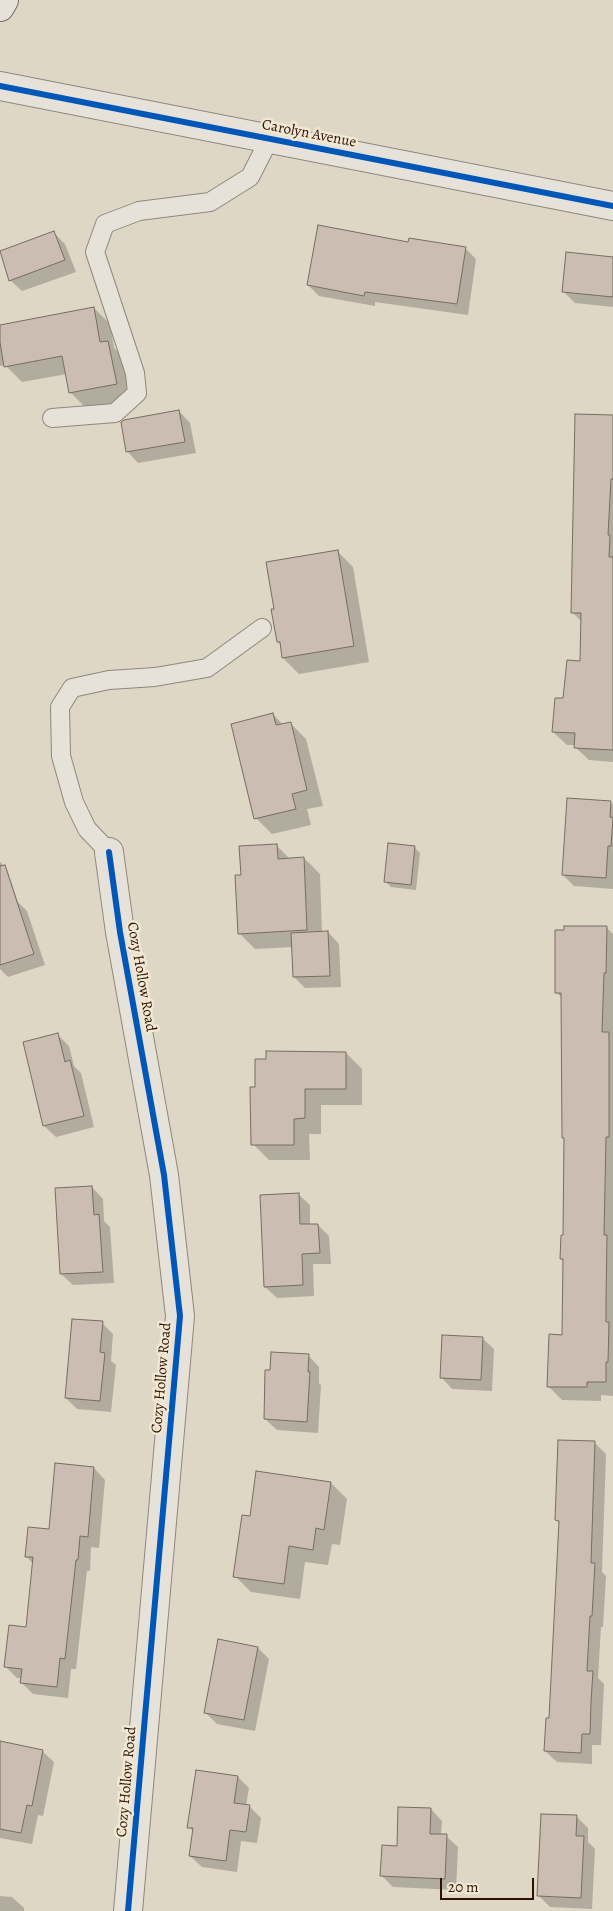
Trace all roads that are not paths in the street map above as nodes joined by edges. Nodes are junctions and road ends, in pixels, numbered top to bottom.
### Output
1 (4, 0) edge
2 (0, 7) edge
3 (0, 86) edge
4 (269, 140) junction
5 (613, 206) edge
6 (52, 418) dead end
7 (262, 628) dead end
8 (109, 852) joint
9 (128, 1911) edge

1 - 2 street
3 - 4 street, Carolyn Avenue
4 - 5 street, Carolyn Avenue
4 - 6 lane
7 - 8 lane
8 - 9 street, Cozy Hollow Road

